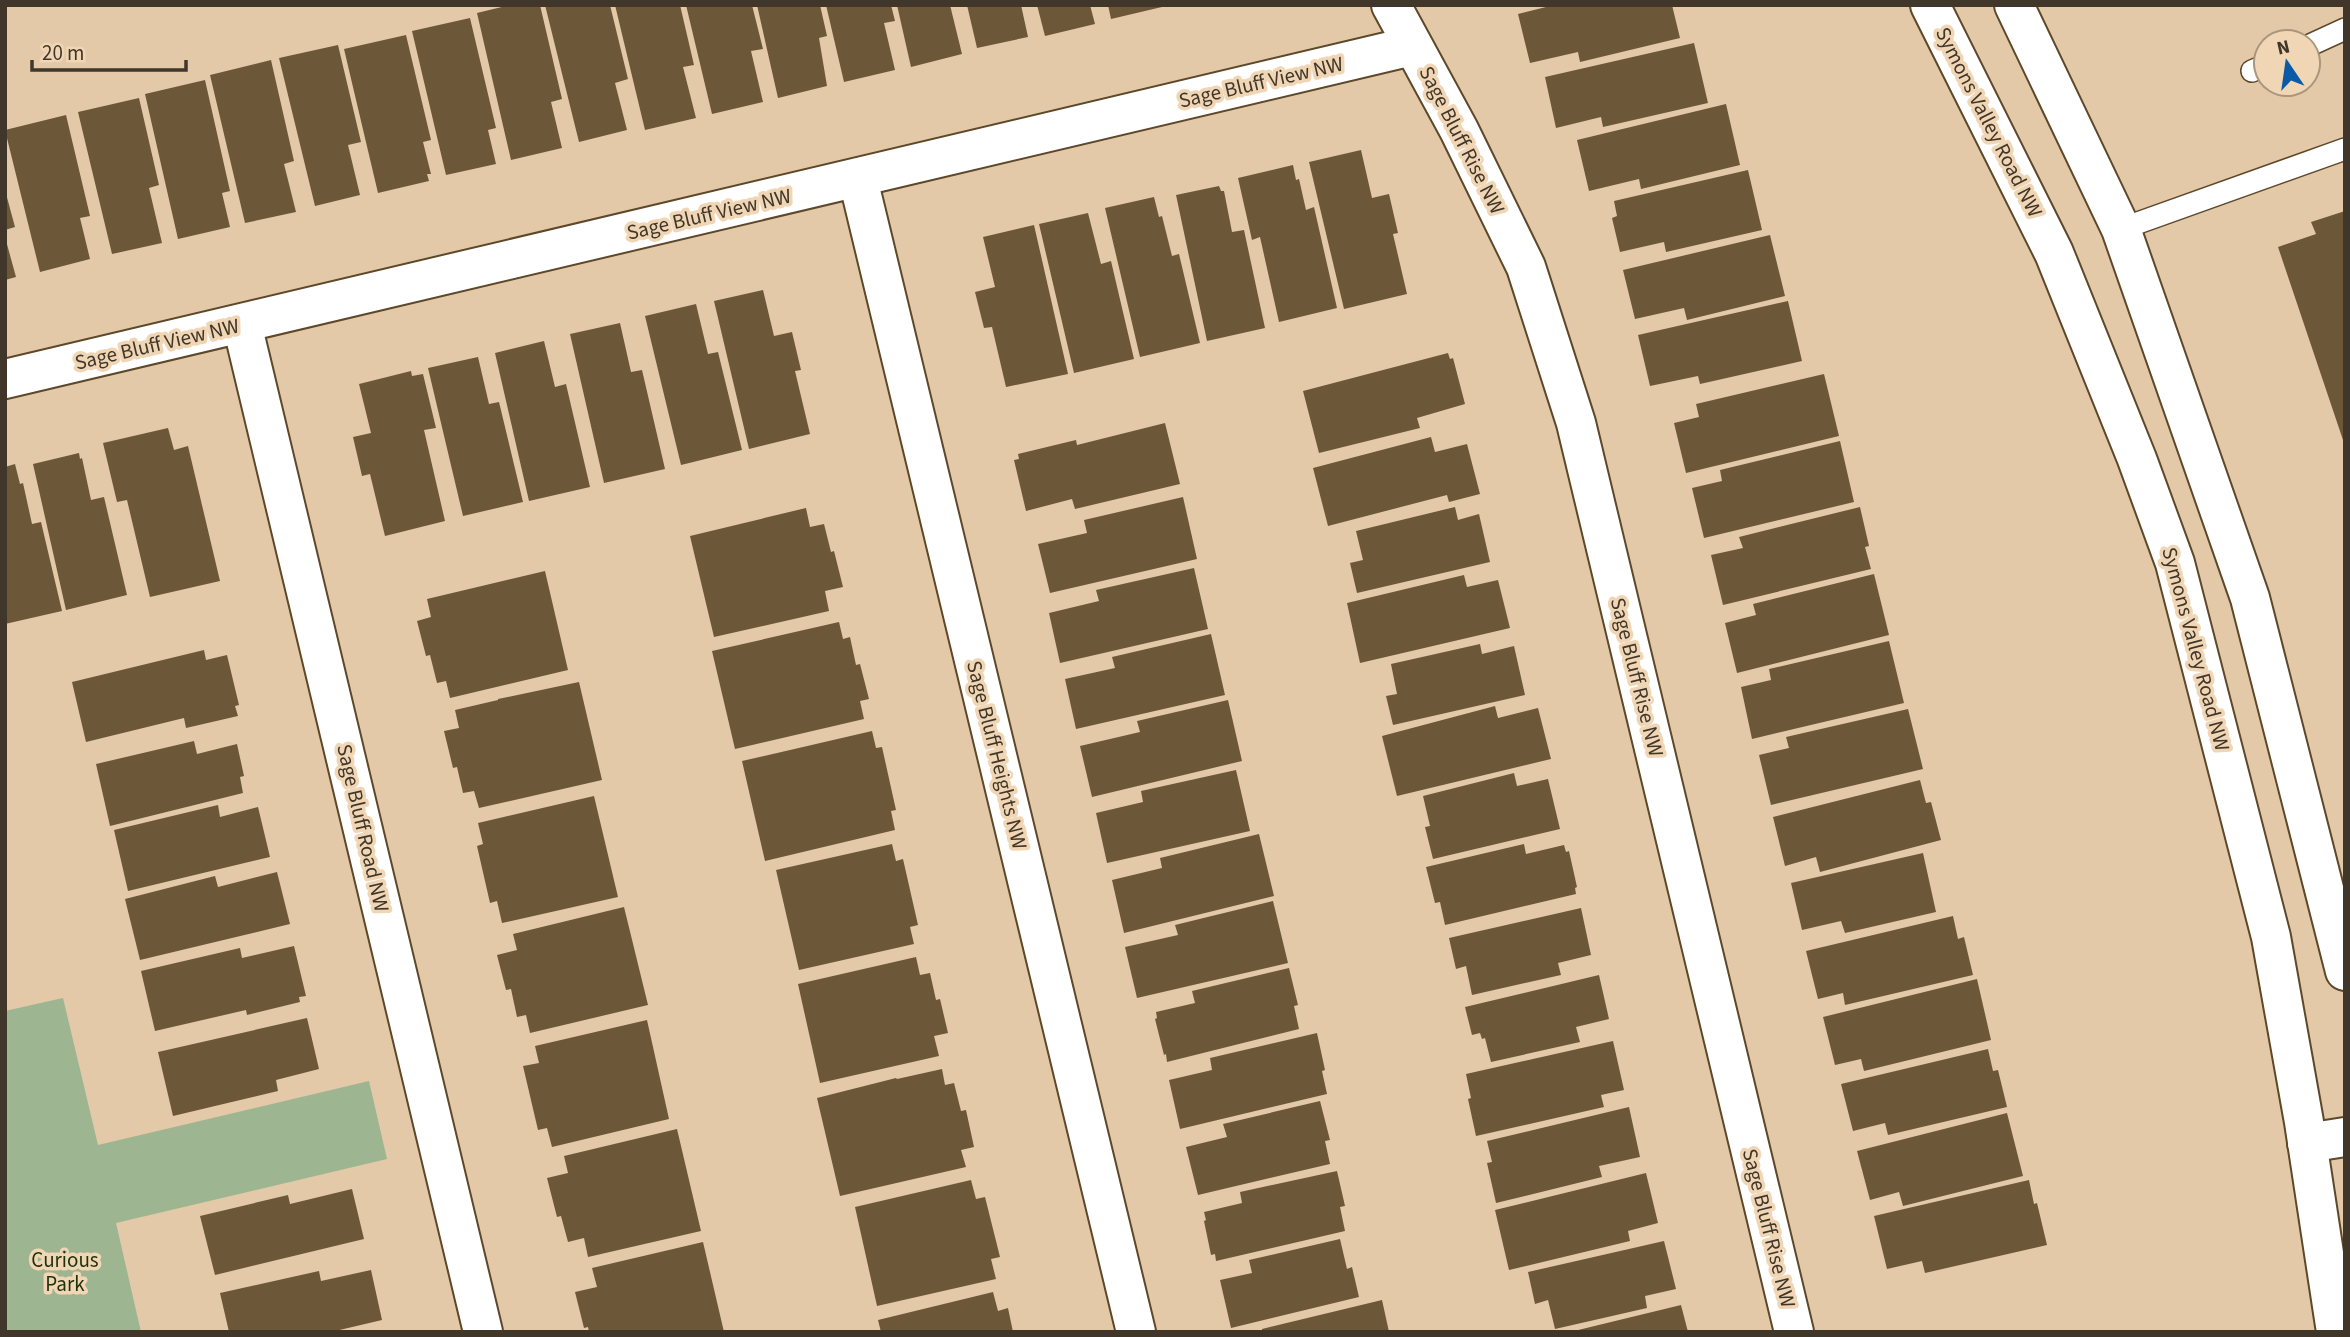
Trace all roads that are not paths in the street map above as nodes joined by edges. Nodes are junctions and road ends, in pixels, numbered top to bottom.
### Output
1 (1391, 5) edge
2 (1930, 5) edge
3 (2014, 5) edge
4 (2345, 29) edge
5 (2322, 40) edge
6 (1412, 46) junction
7 (2345, 149) edge
8 (858, 178) junction
9 (2121, 229) junction
10 (242, 324) junction
11 (5, 379) edge
12 (2345, 971) edge
13 (2345, 1137) edge
14 (2307, 1143) junction
15 (483, 1332) edge
16 (1136, 1332) edge
17 (1794, 1332) edge
18 (2336, 1332) edge

1 - 6 street, Sage Bluff Rise NW
2 - 14 street, Symons Valley Road NW
3 - 9 street
4 - 5 lane
6 - 8 street, Sage Bluff View NW
6 - 17 street, Sage Bluff Rise NW
7 - 9 lane
8 - 10 street, Sage Bluff View NW
8 - 16 street, Sage Bluff Heights NW
9 - 12 street
10 - 11 street, Sage Bluff View NW
10 - 15 street, Sage Bluff Road NW
13 - 14 street
14 - 18 street, Symons Valley Road NW

